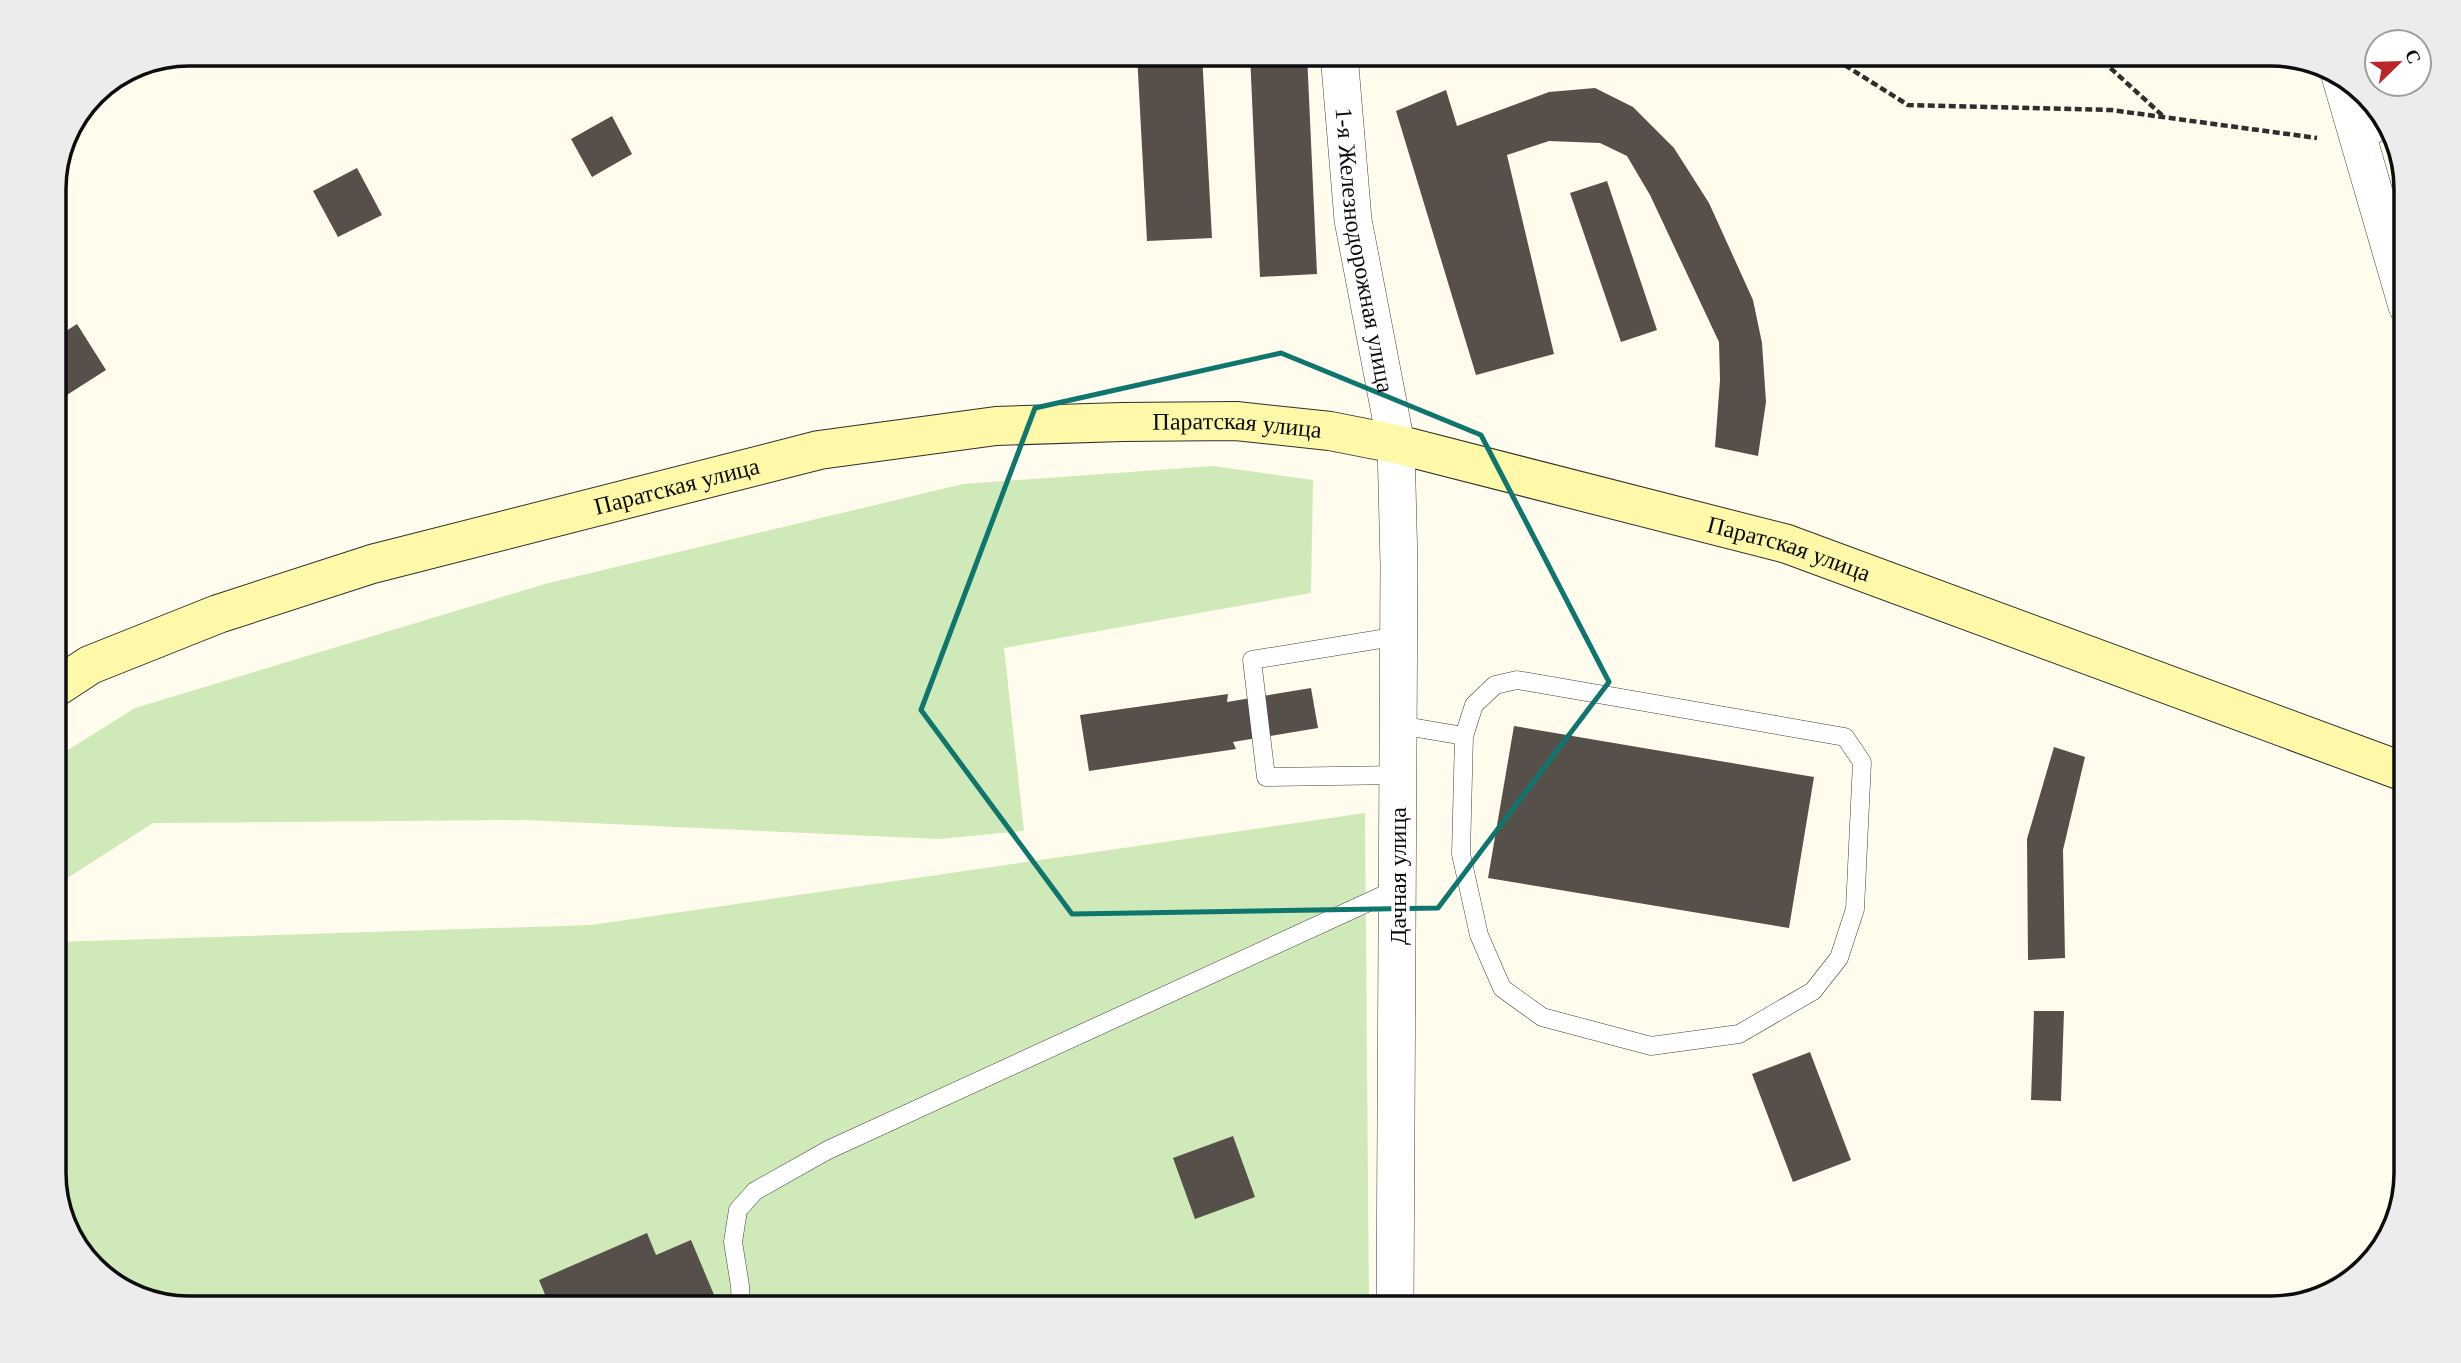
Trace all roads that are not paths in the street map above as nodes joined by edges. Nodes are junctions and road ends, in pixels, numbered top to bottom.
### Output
1 (1340, 66) edge
2 (2353, 97) edge
3 (2374, 135) edge
4 (2394, 239) edge
5 (1396, 444) junction
6 (1399, 635) junction
7 (67, 680) edge
8 (1399, 725) junction
9 (1464, 736) junction
10 (2394, 768) edge
11 (1399, 775) junction
12 (1397, 888) junction
13 (740, 1296) edge
14 (1395, 1296) edge

1 - 5 street, 1-я Железнодорожная улица
2 - 3 street
3 - 4 street
5 - 6 street, Дачная улица
5 - 7 main road, Паратская улица
5 - 10 main road, Паратская улица
6 - 8 street, Дачная улица
6 - 11 lane
8 - 9 lane
8 - 11 street, Дачная улица
9 - 9 lane
11 - 12 street, Дачная улица
12 - 13 lane
12 - 14 street, Дачная улица

